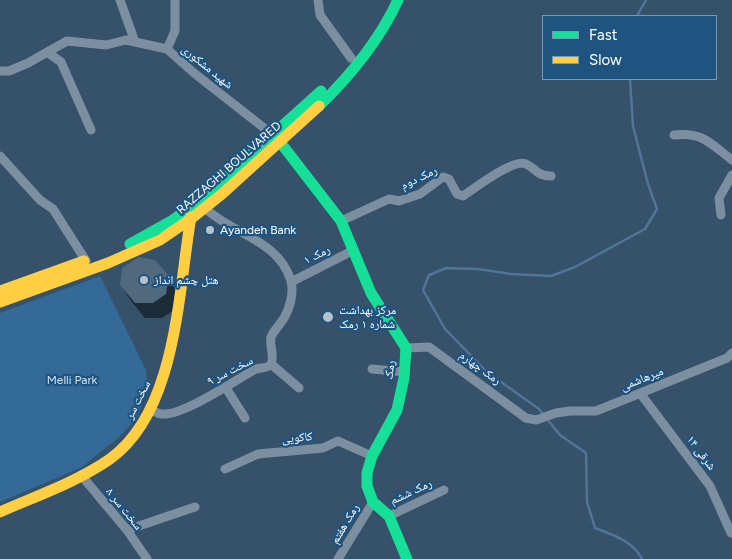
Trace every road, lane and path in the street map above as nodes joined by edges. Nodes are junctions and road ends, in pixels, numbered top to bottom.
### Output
1 (120, 0) edge
2 (175, 0) edge
3 (318, 0) edge
4 (388, 0) edge
5 (398, 0) edge
6 (135, 42) junction
7 (167, 49) junction
8 (47, 52) junction
9 (351, 58) junction
10 (0, 71) edge
11 (91, 130) dead end
12 (674, 135) dead end
13 (276, 138) junction
14 (0, 156) edge
15 (732, 160) edge
16 (732, 175) edge
17 (550, 176) dead end
18 (202, 205) junction
19 (722, 215) dead end
20 (186, 217) junction
21 (341, 222) junction
22 (354, 250) junction
23 (86, 261) junction
24 (291, 282) junction
25 (0, 291) edge
26 (0, 302) edge
27 (406, 348) junction
28 (730, 359) edge
29 (271, 364) junction
30 (372, 369) dead end
31 (405, 372) junction
32 (226, 388) junction
33 (299, 388) dead end
34 (640, 393) junction
35 (151, 410) junction
36 (245, 418) dead end
37 (536, 420) joint
38 (372, 456) junction
39 (224, 469) dead end
40 (81, 475) junction
41 (444, 490) dead end
42 (373, 502) junction
43 (195, 507) dead end
44 (0, 512) edge
45 (389, 516) junction
46 (127, 530) junction
47 (731, 533) edge
48 (147, 559) edge
49 (338, 559) edge
50 (407, 559) edge

1 - 6 street
2 - 7 street, شهید مشکوری
3 - 9 street
4 - 9 main road, RAZZAGHI BOULVARED
5 - 13 main road, RAZZAGHI BOULVARED
6 - 7 street
6 - 8 street
7 - 13 street, شهید مشکوری
8 - 10 street
8 - 11 street
9 - 13 main road, RAZZAGHI BOULVARED
12 - 15 street
13 - 18 main road, RAZZAGHI BOULVARED
13 - 21 main road, رمک
14 - 23 street
16 - 19 street
17 - 21 street, رمک دوم
18 - 20 main road, RAZZAGHI BOULVARED
18 - 24 street
20 - 23 main road, RAZZAGHI BOULVARED
20 - 26 main road, RAZZAGHI BOULVARED
20 - 35 main road, سخت سر
21 - 22 main road, رمک
22 - 24 street, رمک ۱
22 - 27 main road, رمک
23 - 25 main road, RAZZAGHI BOULVARED
24 - 29 street, سخت سر ۹
27 - 31 main road, رمک
27 - 37 street, رمک چهارم
28 - 34 street, میرهاشمی
29 - 32 street, سخت سر ۹
29 - 33 street
30 - 31 street
31 - 38 main road, رمک
32 - 35 street, سخت سر ۹
32 - 36 street
34 - 37 street, میرهاشمی
34 - 47 street, شرقی ۱۴
35 - 40 main road, سخت سر
38 - 39 street, کاکویی
38 - 42 main road, رمک
40 - 44 main road, سخت سر
40 - 46 street, سخت سر ۸
41 - 45 street, رمک ششم
42 - 45 main road
42 - 49 street, رمک هفتم
43 - 46 street
45 - 50 main road
46 - 48 street, سخت سر ۸

